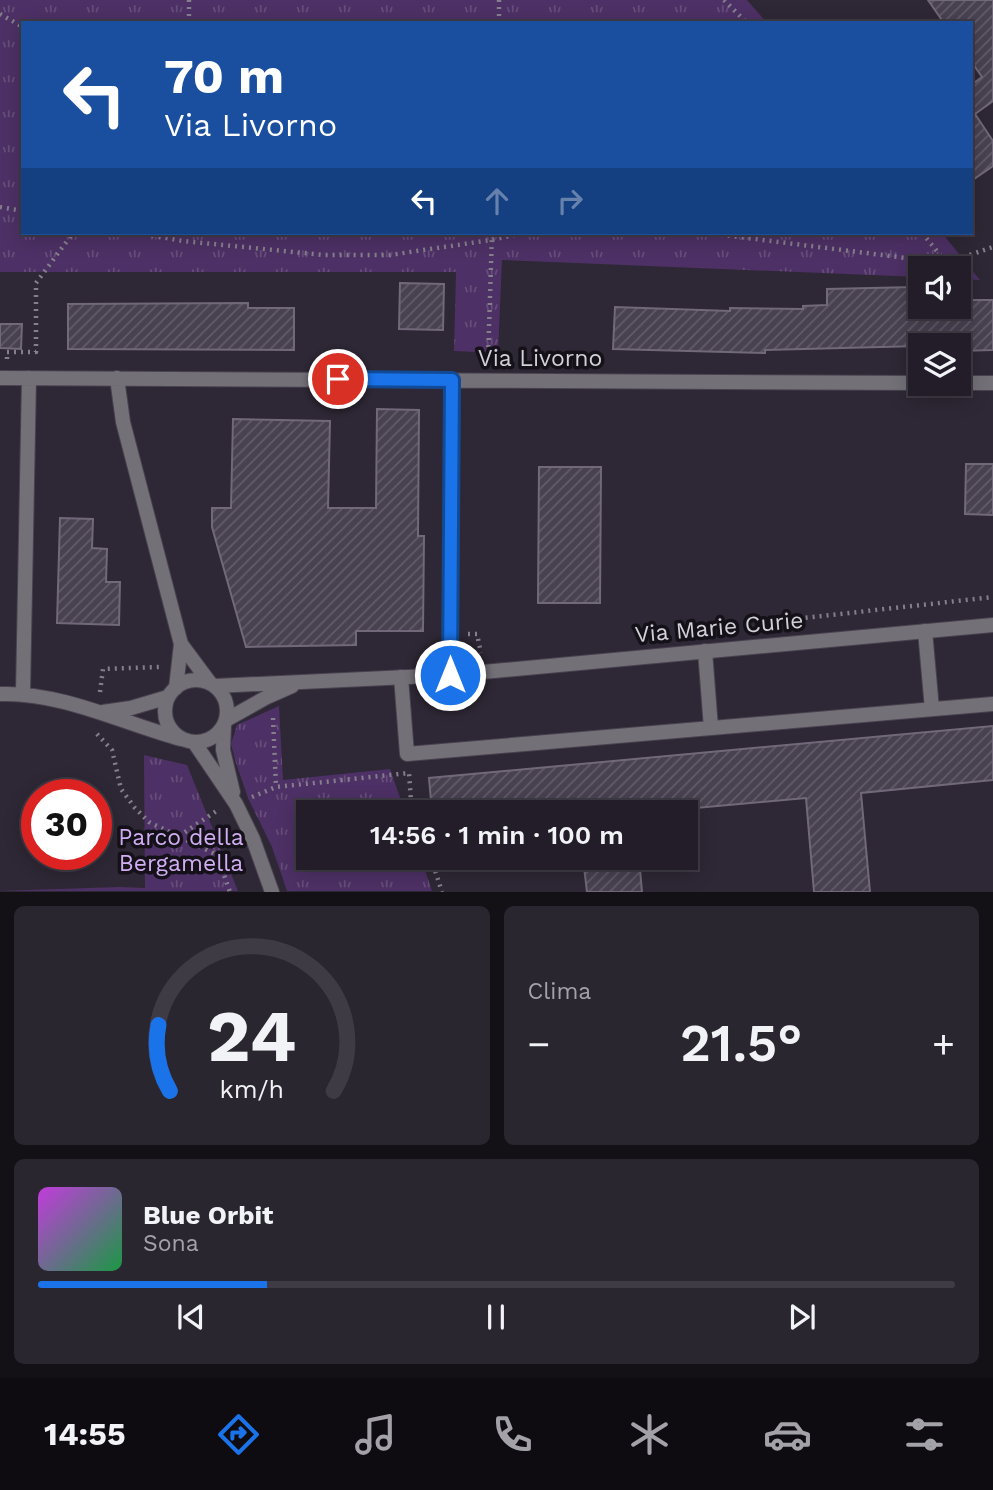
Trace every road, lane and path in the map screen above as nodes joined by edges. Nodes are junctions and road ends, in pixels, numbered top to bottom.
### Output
1 (189, 0) edge
2 (499, 0) edge
3 (724, 0) edge
4 (0, 14) edge
5 (189, 21) edge
6 (499, 21) edge
7 (745, 21) edge
8 (21, 26) edge
9 (0, 207) edge
10 (21, 211) edge
11 (72, 235) edge
12 (149, 235) edge
13 (492, 235) edge
14 (515, 235) edge
15 (723, 235) edge
16 (924, 235) edge
17 (491, 240) junction
18 (993, 247) edge
19 (940, 256) edge
20 (967, 256) edge
21 (908, 258) edge
22 (3, 378) edge
23 (29, 378) junction
24 (117, 378) junction
25 (452, 380) junction
26 (487, 380) junction
27 (908, 383) edge
28 (971, 383) edge
29 (993, 383) edge
30 (993, 597) edge
31 (743, 625) dead end
32 (993, 625) edge
33 (925, 631) junction
34 (450, 633) junction
35 (181, 644) junction
36 (705, 651) junction
37 (493, 652) dead end
38 (158, 657) dead end
39 (450, 675) junction
40 (401, 677) junction
41 (299, 682) junction
42 (212, 684) junction
43 (172, 692) junction
44 (23, 693) junction
45 (0, 694) edge
46 (993, 704) edge
47 (932, 709) junction
48 (273, 710) dead end
49 (98, 712) junction
50 (225, 722) junction
51 (711, 728) junction
52 (188, 741) junction
53 (276, 787) junction
54 (411, 800) edge
55 (236, 804) junction
56 (179, 836) junction
57 (435, 870) edge
58 (230, 891) edge
59 (272, 891) edge
60 (442, 891) edge

1 - 5 path
2 - 6 path
3 - 7 path
4 - 8 path
9 - 10 path
11 - 22 path
12 - 17 path
13 - 17 path
14 - 17 path
15 - 21 path
16 - 19 path
17 - 26 path
18 - 20 path
22 - 23 street, Via Livorno
23 - 24 street, Via Livorno
23 - 44 street
24 - 25 street, Via Livorno
24 - 35 street
25 - 26 street, Via Livorno
25 - 34 street
26 - 27 street, Via Livorno
28 - 29 street
30 - 31 path
32 - 33 street, Via Marie Curie
33 - 36 street, Via Marie Curie
33 - 47 street
34 - 37 path
34 - 39 street
35 - 42 street
35 - 43 street
36 - 39 street, Via Marie Curie
36 - 51 street
38 - 49 path
39 - 40 street, Via Marie Curie
40 - 41 street, Via Marie Curie
40 - 51 street
41 - 42 street, Via Marie Curie
41 - 50 street, Via Marie Curie
42 - 43 street
42 - 50 street
43 - 49 street
43 - 52 street
44 - 45 street
44 - 49 street
46 - 47 street
47 - 51 street
48 - 53 path
49 - 52 street
49 - 56 path
50 - 52 street
50 - 55 street
52 - 55 street
53 - 54 path
53 - 55 path
55 - 56 path
55 - 59 street
56 - 58 path
57 - 60 path

